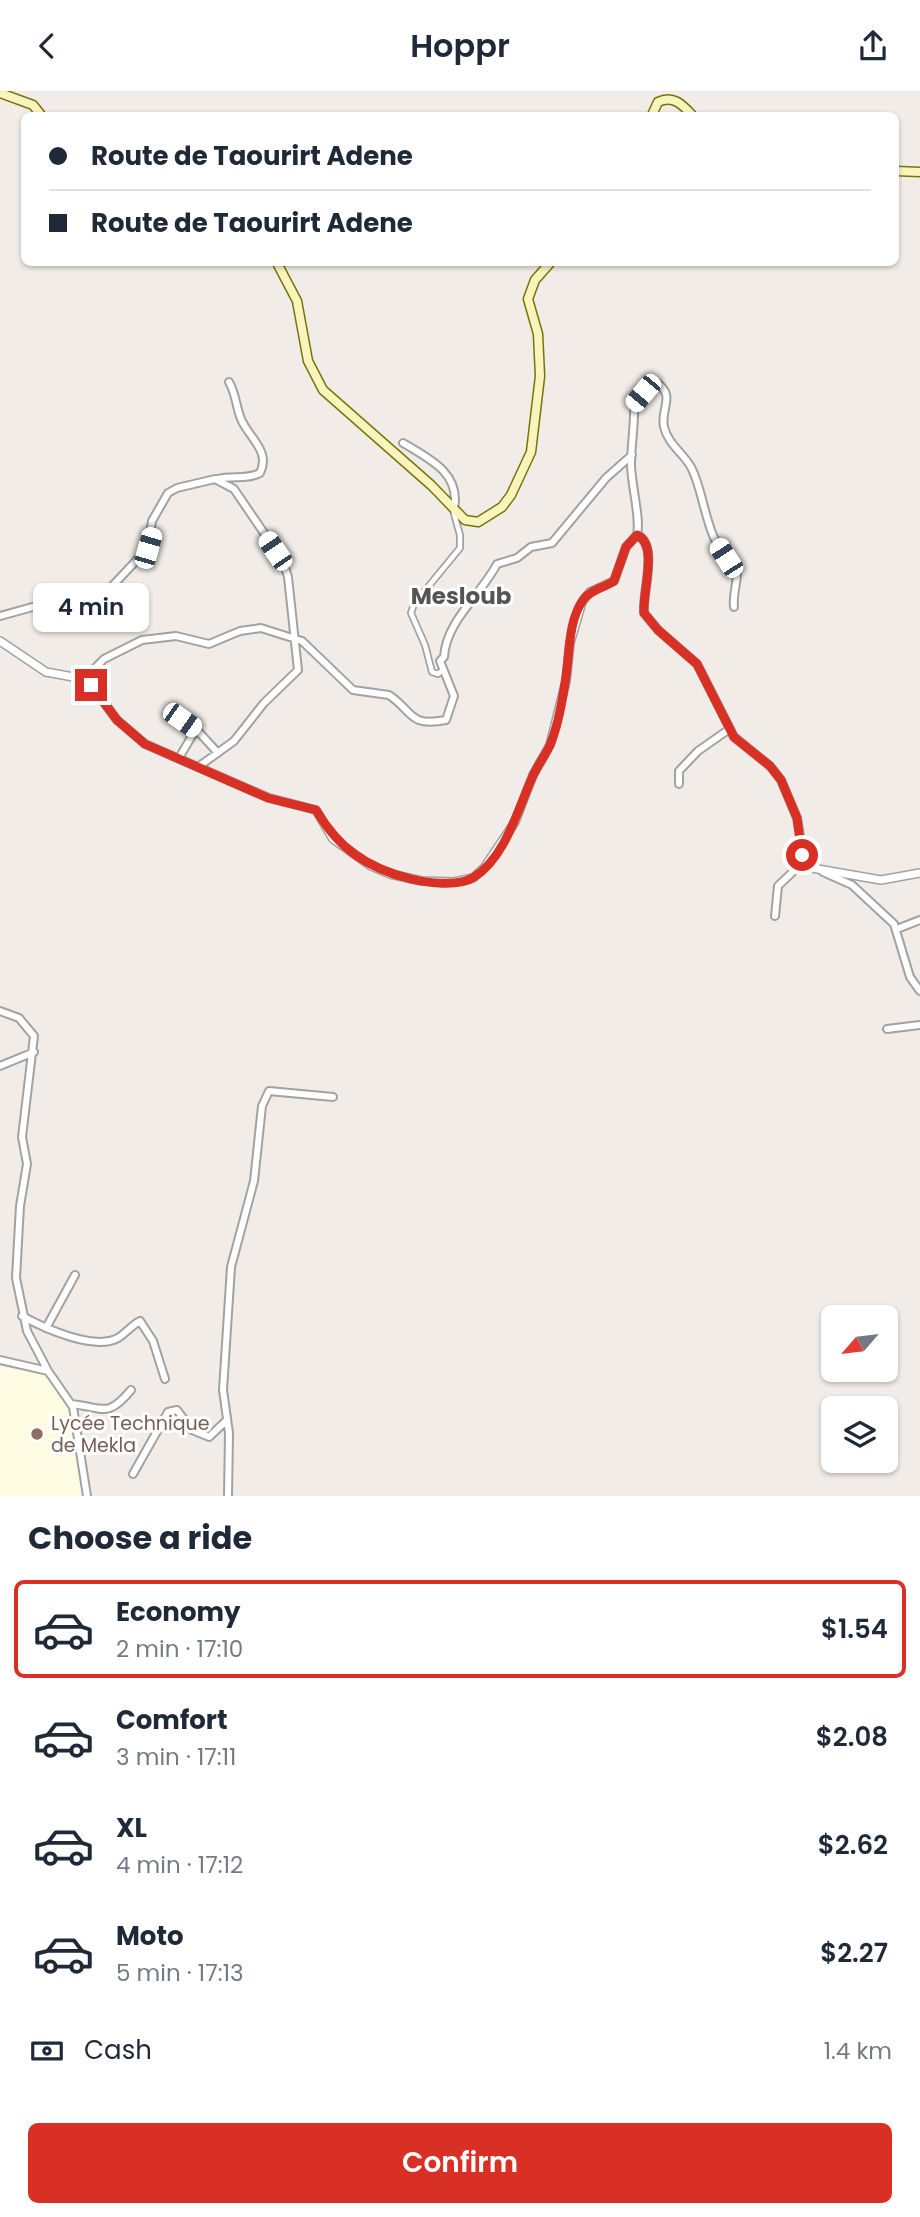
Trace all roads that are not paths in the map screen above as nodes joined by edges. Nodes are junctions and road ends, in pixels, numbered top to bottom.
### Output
1 (0, 93) edge
2 (39, 112) edge
3 (653, 112) edge
4 (689, 112) edge
5 (899, 171) edge
6 (920, 172) edge
7 (280, 266) edge
8 (547, 266) edge
9 (229, 382) dead end
10 (403, 443) dead end
11 (632, 455) junction
12 (215, 479) junction
13 (453, 507) junction
14 (637, 535) junction
15 (734, 607) dead end
16 (0, 616) edge
17 (294, 637) junction
18 (0, 641) edge
19 (443, 670) junction
20 (83, 680) junction
21 (182, 720) dead end
22 (196, 729) junction
23 (729, 730) junction
24 (218, 753) junction
25 (179, 758) junction
26 (198, 767) junction
27 (679, 784) dead end
28 (803, 853) junction
29 (820, 871) junction
30 (920, 873) edge
31 (775, 916) dead end
32 (920, 920) edge
33 (897, 929) junction
34 (920, 991) edge
35 (0, 1011) edge
36 (920, 1025) edge
37 (887, 1029) dead end
38 (34, 1052) junction
39 (0, 1066) edge
40 (333, 1097) dead end
41 (75, 1275) dead end
42 (22, 1316) junction
43 (46, 1328) junction
44 (0, 1360) edge
45 (48, 1370) junction
46 (165, 1379) dead end
47 (131, 1390) dead end
48 (71, 1404) junction
49 (227, 1420) junction
50 (133, 1474) dead end
51 (87, 1496) edge
52 (228, 1496) edge

1 - 2 main road
3 - 4 main road
5 - 6 main road
7 - 13 main road
8 - 13 main road
9 - 12 street
10 - 13 street
11 - 14 street
11 - 15 street
11 - 19 street
12 - 16 street
12 - 17 street
13 - 19 street
14 - 23 street
14 - 26 street
17 - 19 street
17 - 20 street
17 - 24 street
18 - 20 street
20 - 25 street
21 - 22 street
22 - 24 street
22 - 25 street
23 - 27 street
23 - 28 street
24 - 26 street
25 - 26 street
28 - 29 street
28 - 31 street
29 - 30 street
29 - 33 street
32 - 33 street
33 - 34 street
35 - 38 street
36 - 37 street
38 - 39 street
38 - 42 street
40 - 49 street
41 - 43 street
42 - 43 street
42 - 45 street
43 - 46 street
44 - 45 street
45 - 48 street
47 - 48 street
48 - 51 street
49 - 50 street
49 - 52 street

